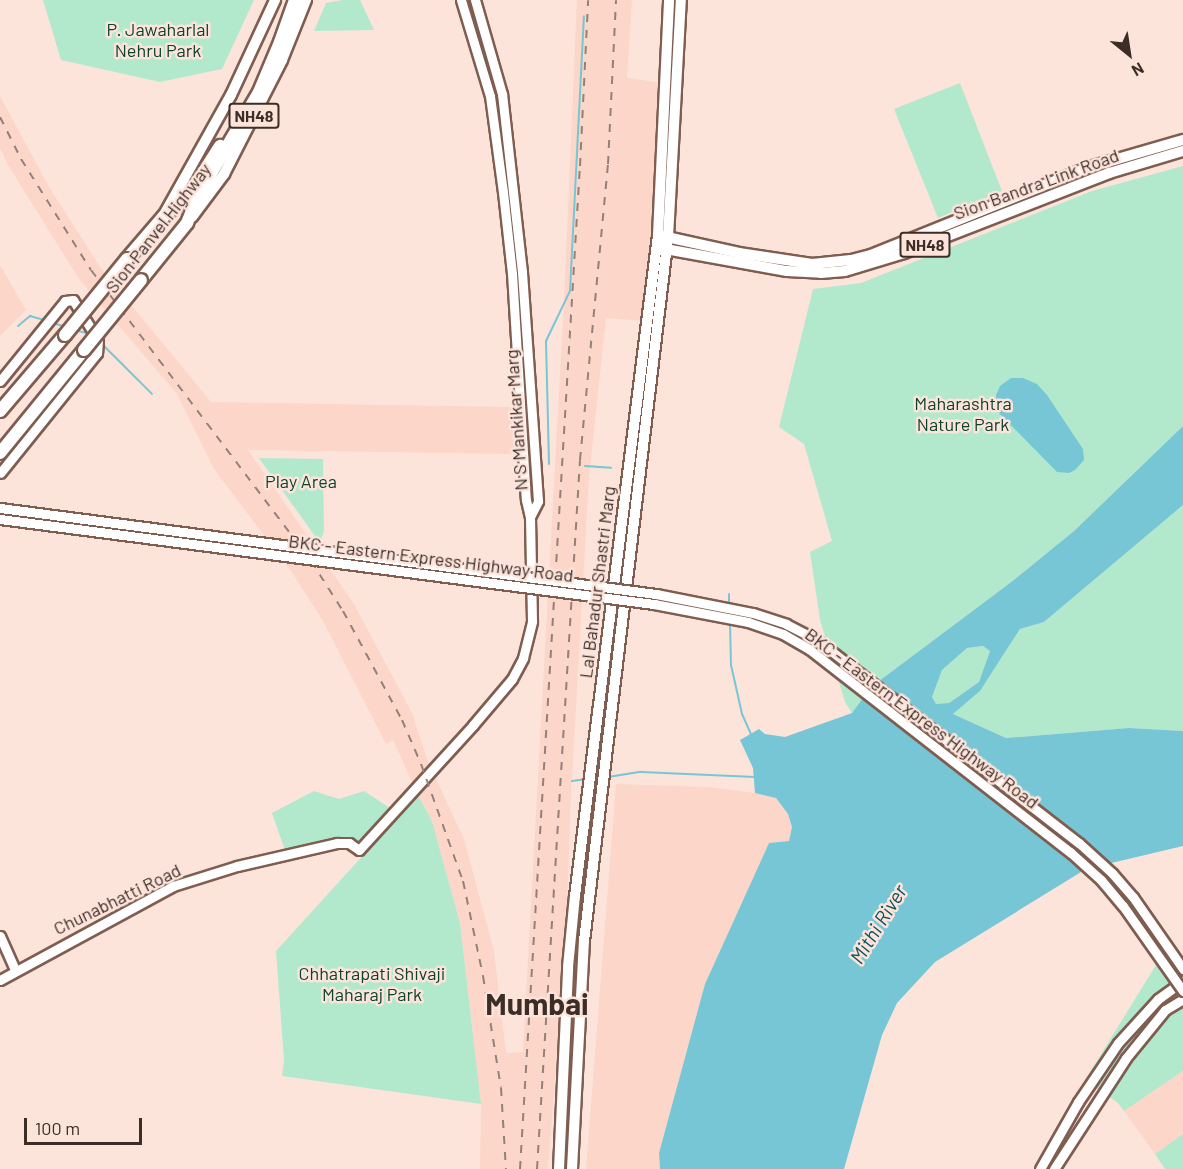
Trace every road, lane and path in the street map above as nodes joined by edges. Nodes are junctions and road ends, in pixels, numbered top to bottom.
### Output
1 (275, 0) edge
2 (293, 0) edge
3 (306, 0) edge
4 (669, 0) edge
5 (681, 0) edge
6 (476, 1) edge
7 (463, 3) edge
8 (493, 56) junction
9 (480, 59) junction
10 (1183, 140) edge
11 (1183, 151) edge
12 (194, 194) junction
13 (516, 210) junction
14 (505, 211) junction
15 (164, 216) junction
16 (187, 223) junction
17 (663, 236) junction
18 (661, 248) junction
19 (517, 272) junction
20 (652, 321) junction
21 (527, 350) junction
22 (516, 351) junction
23 (0, 381) edge
24 (531, 396) junction
25 (519, 397) junction
26 (0, 411) edge
27 (533, 427) junction
28 (521, 428) junction
29 (0, 453) edge
30 (0, 473) edge
31 (0, 508) edge
32 (530, 517) junction
33 (0, 519) edge
34 (599, 698) junction
35 (612, 700) junction
36 (592, 814) junction
37 (359, 850) joint
38 (578, 872) junction
39 (592, 874) junction
40 (0, 936) edge
41 (1183, 969) edge
42 (15, 970) junction
43 (0, 980) edge
44 (1183, 981) edge
45 (1183, 991) edge
46 (1183, 999) edge
47 (577, 1049) junction
48 (562, 1063) junction
49 (559, 1169) edge
50 (572, 1169) edge
51 (1040, 1169) edge
52 (1054, 1169) edge

1 - 15 main road, Sion Panvel Highway / NH48
2 - 12 highway
3 - 16 main road, Sion Panvel Highway / NH48
4 - 17 main road, Lal Bahadur Shastri Marg
5 - 17 main road, Lal Bahadur Shastri Marg
6 - 7 main road
6 - 8 main road, N S Mankikar Marg
7 - 9 main road
8 - 9 main road
8 - 13 main road, N S Mankikar Marg
9 - 14 main road
10 - 17 main road
11 - 18 main road, Sion Bandra Link Road / NH48
12 - 15 highway
12 - 16 highway
13 - 14 main road
13 - 19 main road, N S Mankikar Marg
14 - 19 main road
15 - 26 highway, Sion Panvel Highway, bridge
16 - 29 highway, Sion Panvel Highway, bridge
17 - 18 main road, Lal Bahadur Shastri Marg
18 - 20 main road, Lal Bahadur Shastri Marg
19 - 21 main road, N S Mankikar Marg
19 - 22 main road
20 - 34 main road, Lal Bahadur Shastri Marg
20 - 35 main road, Lal Bahadur Shastri Marg
21 - 22 main road
21 - 24 main road, N S Mankikar Marg
22 - 25 main road
23 - 30 main road
24 - 25 main road
24 - 27 main road, N S Mankikar Marg
25 - 28 main road
27 - 28 main road
27 - 32 main road, N S Mankikar Marg
28 - 32 main road
31 - 41 main road, BKC - Eastern Express Highway Road, bridge
32 - 37 main road, N S Mankikar Marg
33 - 45 main road, BKC - Eastern Express Highway Road, bridge
34 - 35 main road
34 - 36 main road, Lal Bahadur Shastri Marg
35 - 36 main road, Lal Bahadur Shastri Marg
36 - 38 main road, Lal Bahadur Shastri Marg
36 - 39 main road, Lal Bahadur Shastri Marg
37 - 42 main road, Chunabhatti Road
38 - 39 main road
38 - 48 main road, Lal Bahadur Shastri Marg
39 - 47 main road, Lal Bahadur Shastri Marg
40 - 42 main road
42 - 43 main road, Chunabhatti Road
44 - 51 main road
46 - 52 main road
47 - 48 main road
47 - 50 main road, Lal Bahadur Shastri Marg
48 - 49 main road, Lal Bahadur Shastri Marg

